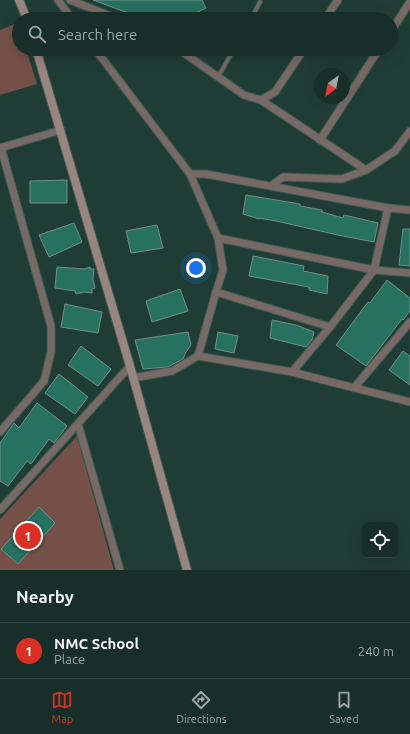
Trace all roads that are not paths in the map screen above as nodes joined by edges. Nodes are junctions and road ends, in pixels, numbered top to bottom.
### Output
1 (19, 0) edge
2 (58, 0) edge
3 (70, 0) edge
4 (338, 0) edge
5 (260, 2) dead end
6 (410, 2) edge
7 (24, 12) edge
8 (67, 12) edge
9 (100, 12) edge
10 (255, 12) edge
11 (330, 12) edge
12 (398, 20) edge
13 (38, 56) edge
14 (100, 56) edge
15 (188, 56) edge
16 (230, 56) edge
17 (299, 56) edge
18 (374, 56) edge
19 (218, 77) junction
20 (261, 100) junction
21 (61, 130) junction
22 (410, 132) edge
23 (320, 140) junction
24 (0, 148) edge
25 (366, 170) junction
26 (190, 174) junction
27 (271, 186) junction
28 (388, 208) junction
29 (410, 210) edge
30 (218, 238) junction
31 (374, 270) junction
32 (410, 274) edge
33 (216, 292) junction
34 (410, 322) edge
35 (330, 327) junction
36 (198, 356) junction
37 (130, 366) junction
38 (292, 372) junction
39 (133, 378) junction
40 (354, 388) junction
41 (410, 402) edge
42 (78, 424) junction
43 (0, 432) edge
44 (3, 501) edge
45 (0, 510) edge
46 (120, 570) edge
47 (187, 570) edge

1 - 7 street
2 - 8 street
3 - 9 street
4 - 11 street
5 - 10 lane
6 - 12 street
13 - 21 street
14 - 26 street
15 - 19 street
16 - 19 lane
17 - 20 street
18 - 23 street
19 - 20 street
20 - 23 street
21 - 24 street
21 - 37 street
22 - 25 street
23 - 25 street
24 - 43 street
25 - 27 street
26 - 27 street
26 - 30 street
27 - 28 street
28 - 29 street
28 - 31 street
30 - 31 street
30 - 33 street
31 - 32 street
31 - 35 street
33 - 35 street
33 - 36 street
34 - 40 street
35 - 38 street
36 - 38 street
36 - 39 street
37 - 39 street
37 - 42 street
38 - 40 street
39 - 47 street
40 - 41 street
42 - 44 street
42 - 46 street
44 - 45 street

